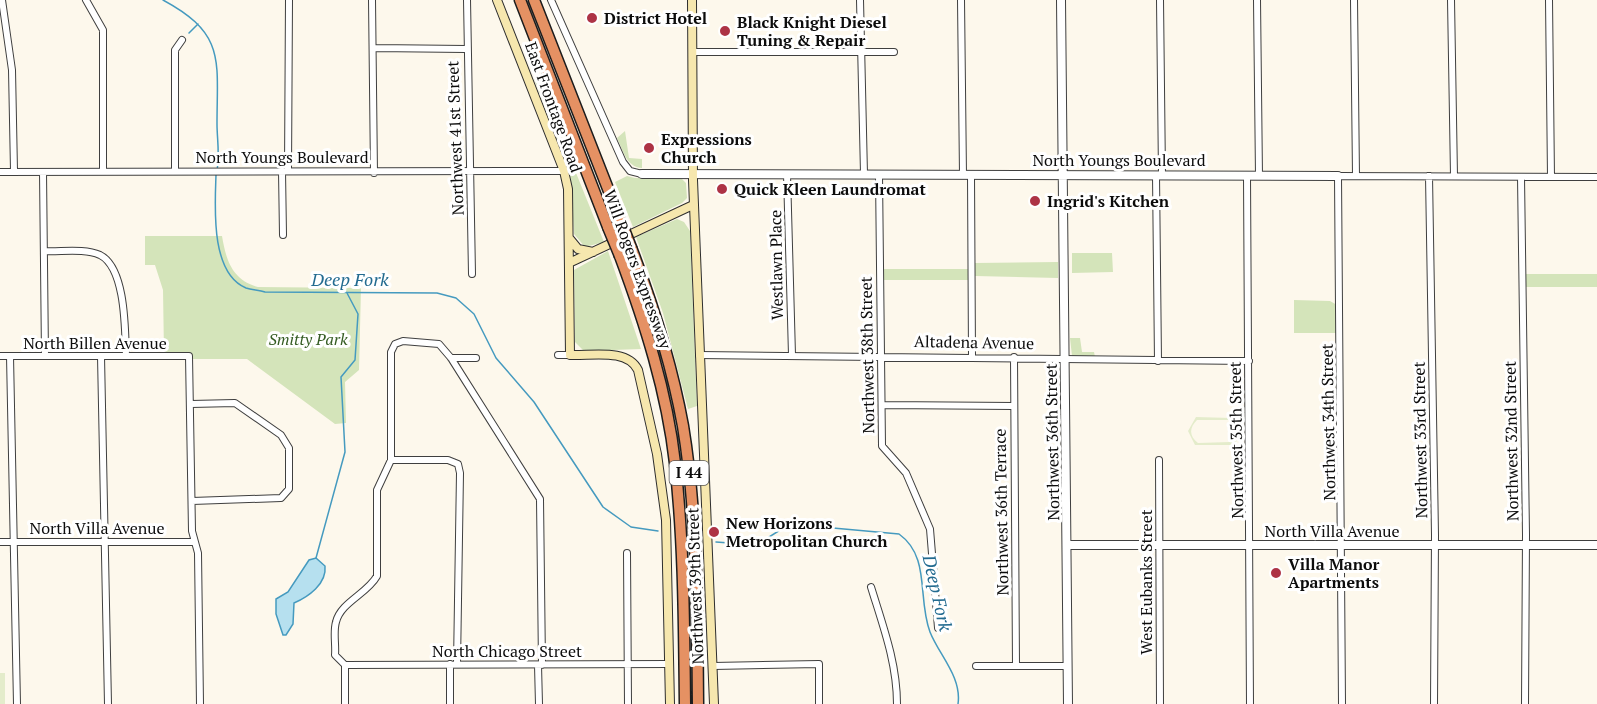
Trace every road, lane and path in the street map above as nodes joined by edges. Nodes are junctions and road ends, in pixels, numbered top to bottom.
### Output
1 (2, 0) edge
2 (86, 0) edge
3 (288, 0) edge
4 (372, 0) edge
5 (466, 0) edge
6 (497, 0) edge
7 (511, 0) edge
8 (520, 0) edge
9 (534, 0) edge
10 (551, 0) edge
11 (692, 0) edge
12 (860, 0) edge
13 (961, 0) edge
14 (1060, 0) edge
15 (1160, 0) edge
16 (1257, 0) edge
17 (1354, 0) edge
18 (1451, 0) edge
19 (1549, 0) edge
20 (182, 40) dead end
21 (538, 46) junction
22 (374, 48) junction
23 (466, 48) junction
24 (692, 52) junction
25 (894, 52) dead end
26 (861, 53) junction
27 (14, 171) junction
28 (175, 171) junction
29 (285, 171) junction
30 (470, 171) junction
31 (564, 171) junction
32 (0, 172) edge
33 (43, 172) junction
34 (103, 172) junction
35 (374, 173) junction
36 (693, 173) junction
37 (642, 174) joint
38 (787, 174) junction
39 (864, 174) junction
40 (879, 175) junction
41 (967, 175) junction
42 (1159, 175) junction
43 (1063, 176) junction
44 (1247, 176) junction
45 (1259, 176) junction
46 (1338, 176) junction
47 (1356, 176) junction
48 (1429, 176) junction
49 (1454, 176) junction
50 (1521, 177) junction
51 (1551, 177) junction
52 (1597, 177) edge
53 (693, 205) junction
54 (283, 235) dead end
55 (569, 237) junction
56 (44, 251) junction
57 (593, 252) junction
58 (569, 263) junction
59 (472, 274) dead end
60 (570, 355) junction
61 (699, 355) junction
62 (792, 355) junction
63 (0, 356) edge
64 (10, 356) junction
65 (45, 356) junction
66 (100, 356) junction
67 (126, 356) junction
68 (558, 356) dead end
69 (881, 356) junction
70 (972, 357) junction
71 (1014, 357) junction
72 (451, 358) junction
73 (476, 358) dead end
74 (1064, 359) junction
75 (1158, 361) junction
76 (1249, 361) junction
77 (191, 404) junction
78 (883, 405) junction
79 (1014, 406) junction
80 (391, 460) junction
81 (1159, 460) dead end
82 (192, 501) junction
83 (0, 542) edge
84 (13, 542) junction
85 (105, 542) junction
86 (194, 542) junction
87 (1159, 544) junction
88 (1250, 544) junction
89 (1067, 545) junction
90 (1342, 545) junction
91 (1434, 545) junction
92 (1525, 545) junction
93 (1597, 545) edge
94 (627, 553) dead end
95 (872, 587) dead end
96 (938, 628) dead end
97 (453, 664) junction
98 (628, 664) junction
99 (670, 664) junction
100 (345, 665) junction
101 (540, 665) junction
102 (713, 666) junction
103 (976, 666) dead end
104 (1016, 666) junction
105 (1068, 666) junction
106 (17, 704) edge
107 (108, 704) edge
108 (200, 704) edge
109 (345, 704) edge
110 (450, 704) edge
111 (539, 704) edge
112 (628, 704) edge
113 (670, 704) edge
114 (685, 704) edge
115 (698, 704) edge
116 (714, 704) edge
117 (819, 704) edge
118 (897, 704) edge
119 (1068, 704) edge
120 (1160, 704) edge
121 (1250, 704) edge
122 (1342, 704) edge
123 (1434, 704) edge
124 (1525, 704) edge

1 - 27 street
2 - 34 street
3 - 29 street
4 - 22 street
5 - 23 street, Northwest 41st Street
6 - 31 main road, East Frontage Road
7 - 21 highway
8 - 21 highway, Will Rogers Expressway / I 44
9 - 115 highway, Will Rogers Expressway / I 44, bridge
10 - 37 street
11 - 24 main road, Northwest 39th Street
12 - 26 street
13 - 41 street
14 - 43 street, Northwest 36th Street
15 - 42 street
16 - 45 street
17 - 47 street
18 - 49 street
19 - 51 street
20 - 28 street
21 - 114 highway, Will Rogers Expressway / I 44, bridge
22 - 23 street
22 - 35 street
23 - 30 street, Northwest 41st Street
24 - 26 street
24 - 36 main road, Northwest 39th Street
25 - 26 street
26 - 39 street
27 - 32 street, North Youngs Boulevard
27 - 33 street, North Youngs Boulevard
28 - 29 street, North Youngs Boulevard
28 - 34 street, North Youngs Boulevard
29 - 35 street, North Youngs Boulevard
29 - 54 street
30 - 31 street, North Youngs Boulevard
30 - 35 street, North Youngs Boulevard
30 - 59 street, Northwest 41st Street
31 - 55 main road, East Frontage Road
33 - 34 street, North Youngs Boulevard
33 - 56 street
36 - 37 street, North Youngs Boulevard
36 - 38 street, North Youngs Boulevard
36 - 53 main road, Northwest 39th Street
38 - 39 street, North Youngs Boulevard
38 - 62 street, Westlawn Place
39 - 40 street, North Youngs Boulevard
40 - 41 street, North Youngs Boulevard
40 - 69 street, Northwest 38th Street
41 - 43 street, North Youngs Boulevard
41 - 70 street
42 - 43 street, North Youngs Boulevard
42 - 44 street, North Youngs Boulevard
42 - 75 street
43 - 74 street, Northwest 36th Street
44 - 45 street, North Youngs Boulevard
44 - 76 street, Northwest 35th Street
45 - 46 street, North Youngs Boulevard
46 - 47 street, North Youngs Boulevard
46 - 90 street, Northwest 34th Street
47 - 48 street, North Youngs Boulevard
48 - 49 street, North Youngs Boulevard
48 - 91 street, Northwest 33rd Street
49 - 50 street, North Youngs Boulevard
50 - 51 street, North Youngs Boulevard
50 - 92 street, Northwest 32nd Street
51 - 52 street, North Youngs Boulevard
53 - 57 main road
53 - 61 main road, Northwest 39th Street
55 - 57 main road
55 - 58 main road, East Frontage Road
56 - 65 street
56 - 67 street
57 - 58 main road
58 - 60 main road, East Frontage Road
60 - 68 street
60 - 99 main road, Northwest 39th Street
61 - 62 street, Altadena Avenue
61 - 102 main road, Northwest 39th Street
62 - 69 street, Altadena Avenue
63 - 64 street, North Billen Avenue
64 - 65 street, North Billen Avenue
64 - 84 street
65 - 66 street, North Billen Avenue
66 - 67 street, North Billen Avenue
66 - 85 street
67 - 77 street, North Billen Avenue
69 - 70 street, Altadena Avenue
69 - 78 street, Northwest 38th Street
70 - 71 street, Altadena Avenue
71 - 74 street, Altadena Avenue
71 - 79 street, Northwest 36th Terrace
72 - 73 street
72 - 80 street
72 - 101 street
74 - 75 street, Altadena Avenue
74 - 89 street, Northwest 36th Street
75 - 76 street, Altadena Avenue
76 - 88 street, Northwest 35th Street
77 - 82 street
77 - 82 street
78 - 79 street
78 - 96 street, Northwest 38th Street
79 - 104 street, Northwest 36th Terrace
80 - 97 street
80 - 100 street
81 - 87 street, West Eubanks Street
82 - 86 street
83 - 84 street, North Villa Avenue
84 - 85 street, North Villa Avenue
84 - 106 street
85 - 86 street, North Villa Avenue
85 - 107 street
86 - 108 street
87 - 88 street, North Villa Avenue
87 - 89 street, North Villa Avenue
87 - 120 street, West Eubanks Street
88 - 90 street, North Villa Avenue
88 - 121 street, Northwest 35th Street
89 - 105 street, Northwest 36th Street
90 - 91 street, North Villa Avenue
90 - 122 street, Northwest 34th Street
91 - 92 street, North Villa Avenue
91 - 123 street, Northwest 33rd Street
92 - 93 street, North Villa Avenue
92 - 124 street, Northwest 32nd Street
94 - 98 street
95 - 118 street
97 - 100 street, North Chicago Street
97 - 101 street, North Chicago Street
97 - 110 street
98 - 99 street, North Chicago Street
98 - 101 street, North Chicago Street
98 - 112 street
99 - 113 main road, Northwest 39th Street
100 - 109 street
101 - 111 street
102 - 116 main road, Northwest 39th Street
102 - 117 street
103 - 104 street
104 - 105 street
105 - 119 street, Northwest 36th Street

